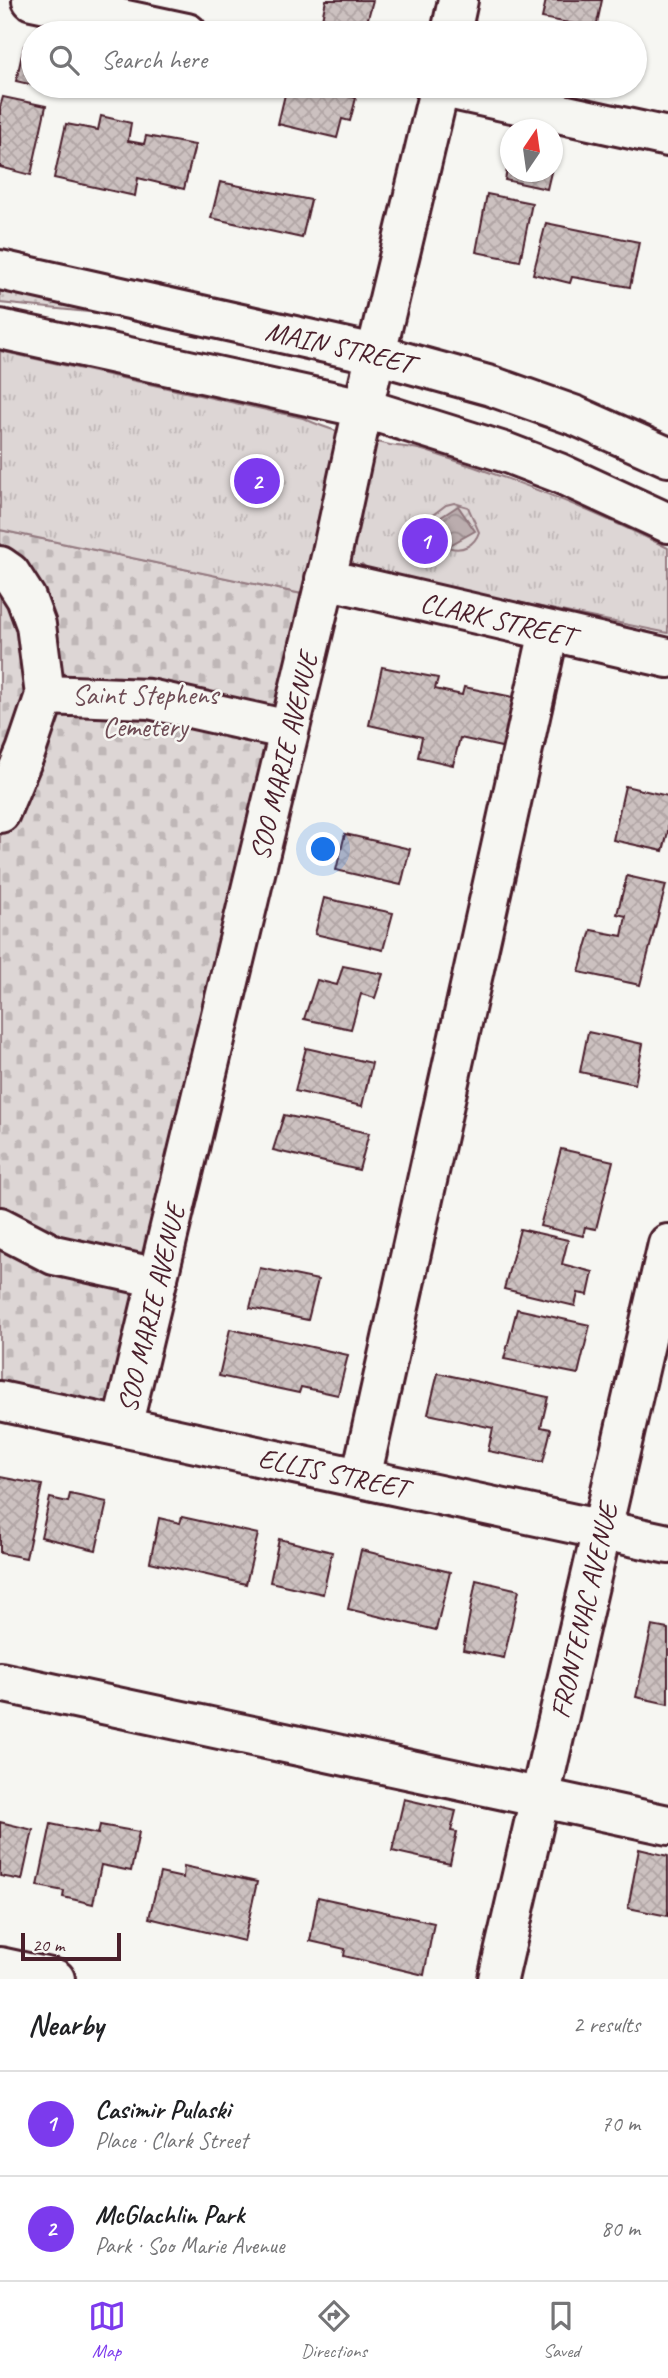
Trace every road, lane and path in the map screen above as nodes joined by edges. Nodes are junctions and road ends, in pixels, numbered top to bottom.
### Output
1 (32, 0) edge
2 (458, 0) edge
3 (131, 21) edge
4 (454, 21) edge
5 (435, 98) edge
6 (492, 98) edge
7 (668, 137) edge
8 (0, 270) edge
9 (0, 329) edge
10 (375, 354) junction
11 (363, 408) junction
12 (668, 457) edge
13 (668, 523) edge
14 (0, 566) edge
15 (325, 579) junction
16 (550, 631) junction
17 (668, 658) edge
18 (45, 695) junction
19 (289, 730) junction
20 (0, 813) edge
21 (0, 1227) edge
22 (668, 1244) edge
23 (158, 1278) junction
24 (0, 1401) edge
25 (122, 1427) junction
26 (361, 1478) junction
27 (603, 1530) junction
28 (668, 1544) edge
29 (0, 1682) edge
30 (541, 1798) junction
31 (668, 1825) edge
32 (0, 1967) edge
33 (55, 1979) edge
34 (498, 1979) edge

1 - 3 street
2 - 4 street
5 - 10 street, SOO MARIE AVENUE
6 - 7 street
8 - 10 street, MAIN STREET
9 - 11 street
10 - 11 street, SOO MARIE AVENUE
10 - 12 street, MAIN STREET
11 - 13 street
11 - 15 street, SOO MARIE AVENUE
14 - 18 street
15 - 16 street, CLARK STREET
15 - 19 street, SOO MARIE AVENUE
16 - 17 street, CLARK STREET
16 - 26 street
18 - 19 street
18 - 20 street
19 - 23 street, SOO MARIE AVENUE
21 - 23 street
22 - 27 street, FRONTENAC AVENUE
23 - 25 street, SOO MARIE AVENUE
24 - 25 street, ELLIS STREET
25 - 26 street, ELLIS STREET
26 - 27 street, ELLIS STREET
27 - 28 street, ELLIS STREET
27 - 30 street, FRONTENAC AVENUE
29 - 30 street
30 - 31 street
30 - 34 street, FRONTENAC AVENUE
32 - 33 street

